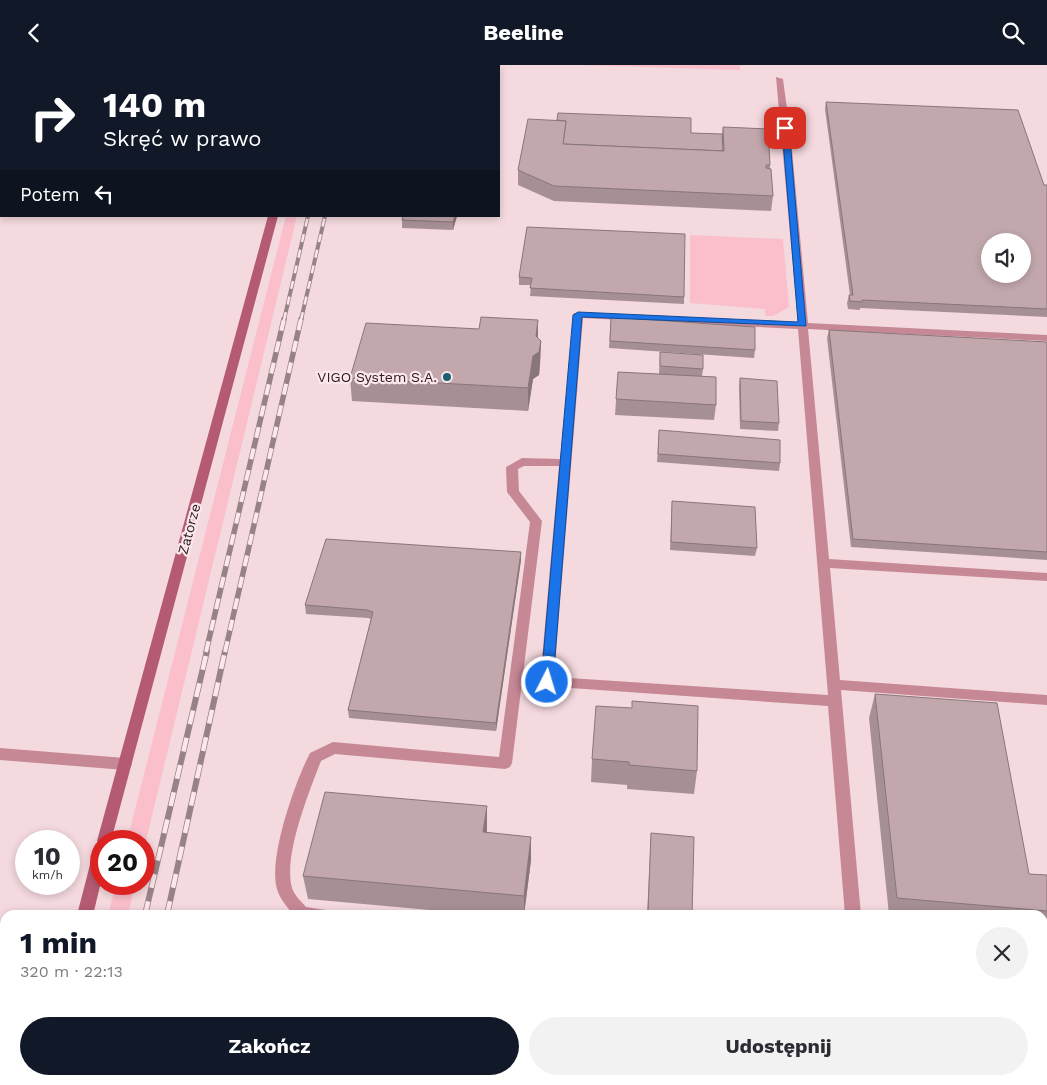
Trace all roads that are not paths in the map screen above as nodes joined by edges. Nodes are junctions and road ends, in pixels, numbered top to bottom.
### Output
1 (779, 79) dead end
2 (273, 217) edge
3 (803, 325) junction
4 (1047, 338) edge
5 (566, 463) junction
6 (824, 563) junction
7 (1047, 577) edge
8 (835, 685) junction
9 (1047, 700) edge
10 (835, 701) junction
11 (0, 754) edge
12 (125, 764) junction
13 (107, 830) edge
14 (90, 895) edge
15 (86, 910) edge
16 (299, 910) edge
17 (853, 910) edge

1 - 3 street
2 - 12 street, Zatorze
3 - 4 street
3 - 5 street
3 - 6 street
5 - 10 street
5 - 16 street
6 - 7 street
6 - 8 street
8 - 9 street
8 - 10 street
10 - 17 street
11 - 12 street
12 - 13 street, Zatorze
14 - 15 street

